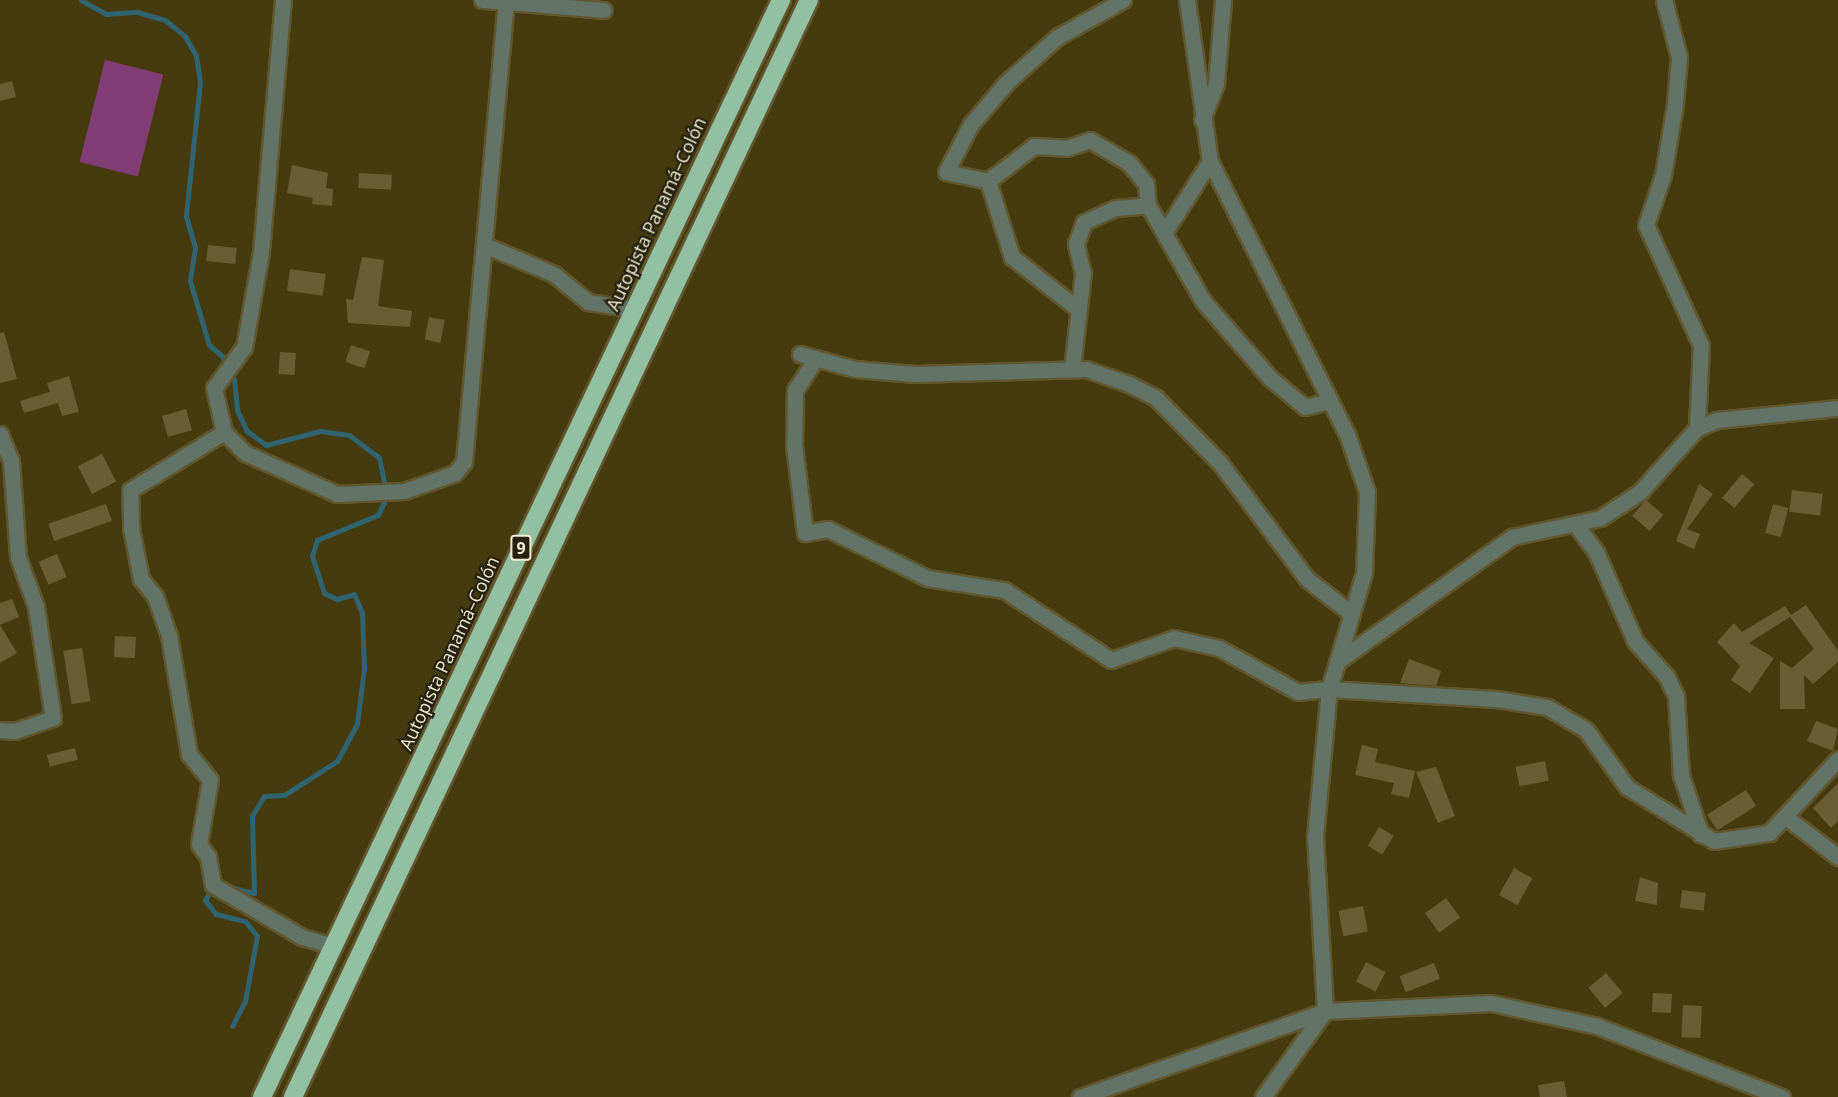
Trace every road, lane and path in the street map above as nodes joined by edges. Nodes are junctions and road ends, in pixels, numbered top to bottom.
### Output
1 (283, 0) edge
2 (482, 0) edge
3 (780, 0) edge
4 (809, 0) edge
5 (1123, 0) edge
6 (1186, 0) edge
7 (1223, 0) edge
8 (1664, 0) edge
9 (506, 1) edge
10 (604, 10) dead end
11 (1201, 123) junction
12 (1210, 161) junction
13 (988, 180) junction
14 (1148, 205) junction
15 (1164, 233) junction
16 (484, 245) junction
17 (634, 309) junction
18 (1079, 310) junction
19 (800, 354) dead end
20 (816, 358) junction
21 (1072, 369) junction
22 (1329, 401) junction
23 (1838, 408) edge
24 (1697, 428) junction
25 (225, 432) junction
26 (0, 434) edge
27 (1577, 526) junction
28 (1352, 614) junction
29 (1338, 661) junction
30 (1329, 689) junction
31 (0, 730) edge
32 (1838, 759) edge
33 (1786, 817) junction
34 (1701, 835) junction
35 (1838, 857) edge
36 (334, 946) junction
37 (1325, 1011) junction
38 (262, 1097) edge
39 (293, 1097) edge
40 (1080, 1097) edge
41 (1263, 1097) edge
42 (1782, 1097) edge

1 - 25 street
2 - 9 street
3 - 17 highway, Autopista Panamá–Colón / 9
4 - 39 highway, 9
5 - 13 street
6 - 11 street
7 - 11 street
8 - 24 street
9 - 10 street
9 - 16 street
11 - 12 street
12 - 15 street
12 - 22 street
13 - 14 street
13 - 18 street
14 - 15 street
14 - 18 street
15 - 22 street
16 - 17 street
16 - 25 street
17 - 36 highway, Autopista Panamá–Colón / 9
18 - 21 street
19 - 20 street
20 - 21 street
20 - 30 street
21 - 28 street
22 - 28 street
23 - 24 street
24 - 27 street
25 - 36 street
26 - 31 street
27 - 29 street
27 - 34 street
28 - 29 street
29 - 30 street
30 - 34 street
30 - 37 street
32 - 33 street
33 - 34 street
33 - 35 street
36 - 38 highway, Autopista Panamá–Colón / 9
37 - 40 street
37 - 41 street
37 - 42 street

